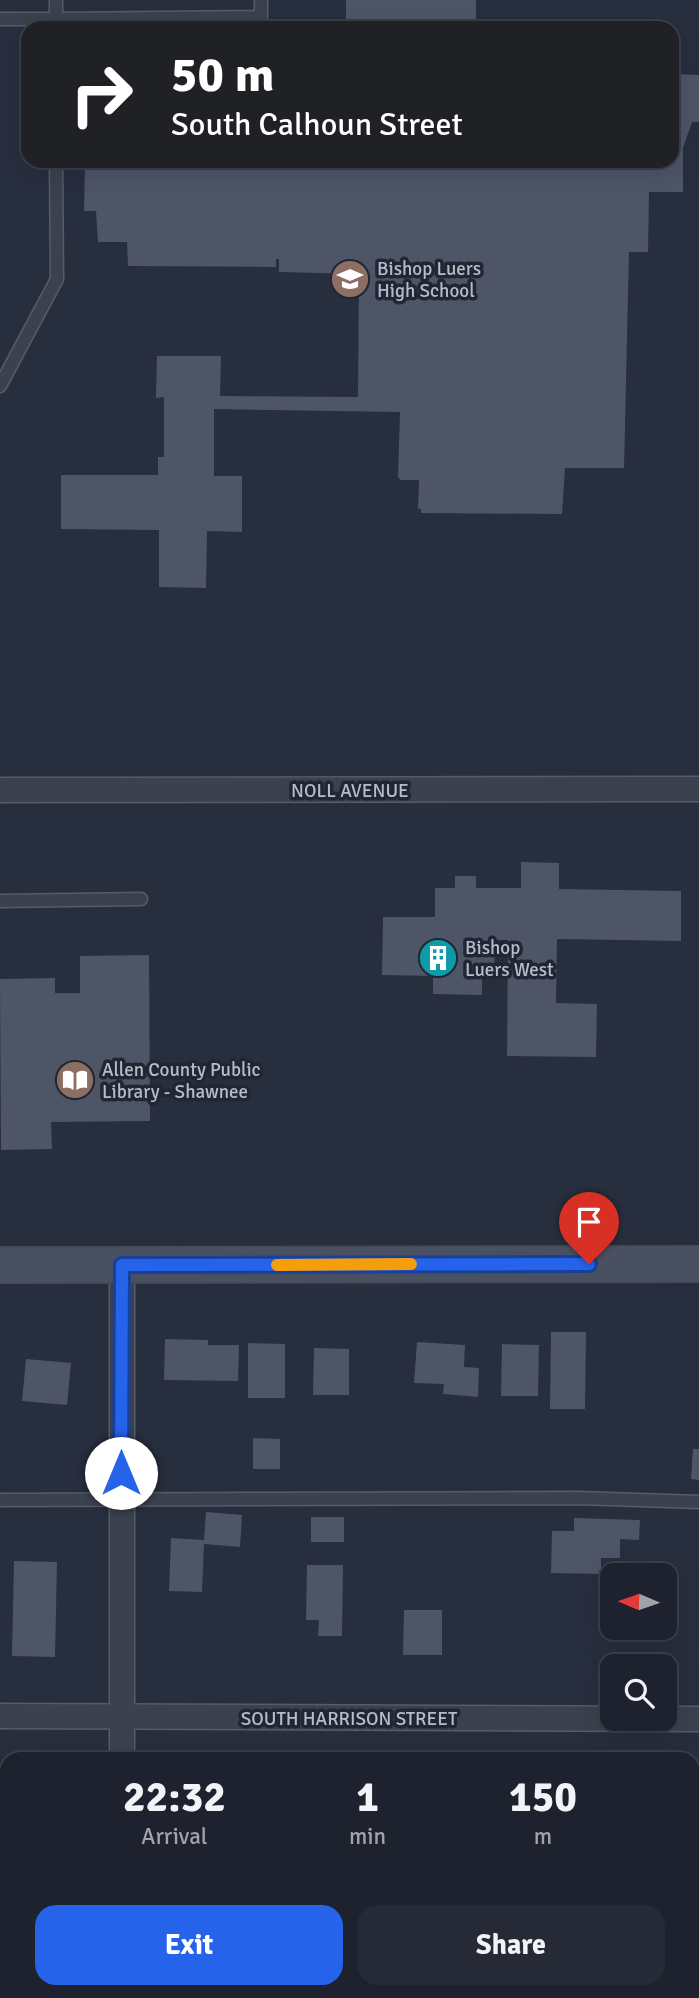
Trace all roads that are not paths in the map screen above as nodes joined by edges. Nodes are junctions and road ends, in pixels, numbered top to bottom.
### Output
1 (56, 0) edge
2 (261, 0) edge
3 (0, 19) edge
4 (28, 21) edge
5 (56, 21) edge
6 (124, 21) edge
7 (57, 168) edge
8 (0, 386) edge
9 (699, 789) edge
10 (0, 790) edge
11 (141, 900) dead end
12 (0, 901) edge
13 (699, 1264) edge
14 (0, 1265) edge
15 (122, 1265) junction
16 (121, 1499) junction
17 (0, 1500) edge
18 (699, 1502) edge
19 (0, 1716) edge
20 (123, 1717) junction
21 (699, 1719) edge
22 (122, 1752) edge

1 - 5 lane
2 - 6 lane
3 - 4 lane
7 - 8 lane
9 - 10 street, NOLL AVENUE
11 - 12 lane
13 - 15 street
14 - 15 street
15 - 16 street
16 - 17 lane
16 - 18 lane
16 - 20 street
19 - 20 street, SOUTH HARRISON STREET
20 - 21 street, SOUTH HARRISON STREET
20 - 22 street

